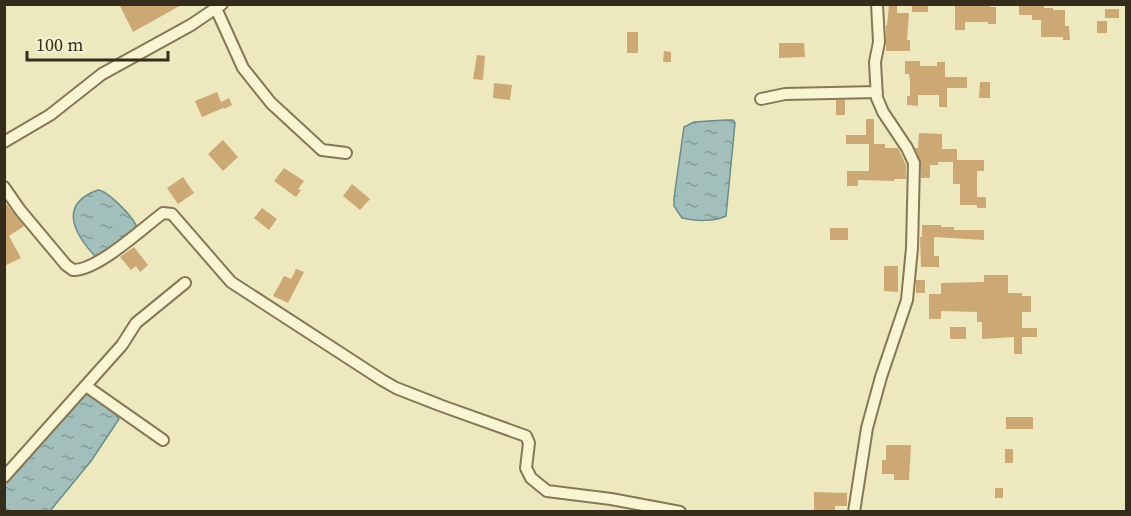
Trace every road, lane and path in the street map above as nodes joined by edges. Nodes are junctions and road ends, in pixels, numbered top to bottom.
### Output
1 (877, 4) edge
2 (217, 6) edge
3 (877, 92) junction
4 (761, 99) dead end
5 (4, 142) edge
6 (346, 153) dead end
7 (4, 187) edge
8 (185, 283) dead end
9 (86, 386) junction
10 (163, 440) dead end
11 (4, 477) edge
12 (651, 509) edge
13 (680, 512) edge
14 (855, 512) edge

1 - 3 street
2 - 5 street
2 - 6 street
3 - 4 street
3 - 14 street
7 - 12 street
8 - 9 street
9 - 10 street
9 - 11 street
12 - 13 street

